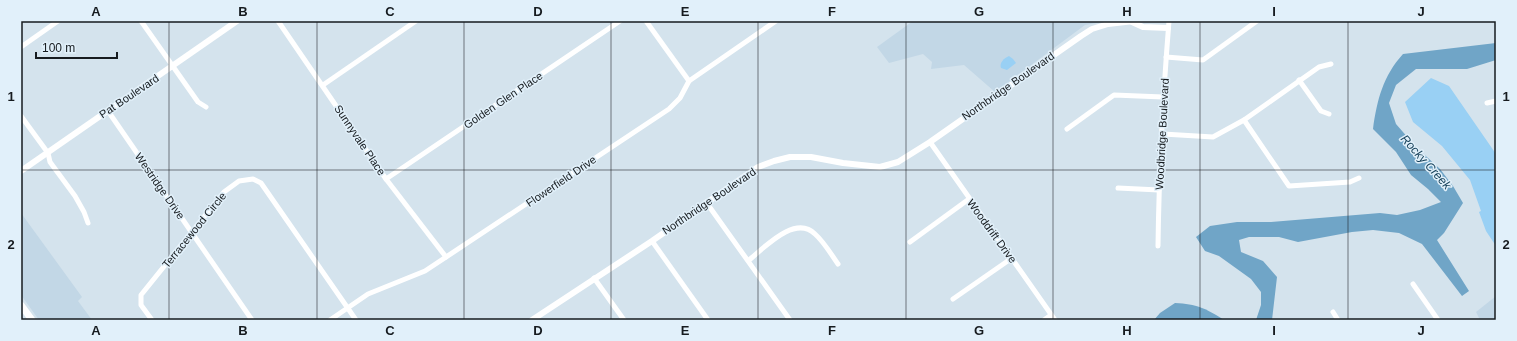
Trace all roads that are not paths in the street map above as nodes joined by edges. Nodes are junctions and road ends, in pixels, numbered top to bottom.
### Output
1 (58, 21) edge
2 (141, 21) edge
3 (237, 21) edge
4 (278, 21) edge
5 (416, 21) edge
6 (620, 21) edge
7 (646, 21) edge
8 (776, 21) edge
9 (1133, 21) edge
10 (1169, 21) edge
11 (1257, 21) edge
12 (1168, 28) junction
13 (21, 47) edge
14 (1166, 57) junction
15 (1331, 64) dead end
16 (172, 67) junction
17 (1299, 80) junction
18 (689, 81) junction
19 (323, 85) junction
20 (1163, 97) junction
21 (1496, 101) edge
22 (1487, 103) dead end
23 (206, 107) dead end
24 (108, 111) junction
25 (1329, 114) dead end
26 (21, 116) edge
27 (1244, 120) junction
28 (1067, 128) dead end
29 (1162, 134) junction
30 (930, 142) junction
31 (48, 153) junction
32 (21, 171) edge
33 (1359, 178) dead end
34 (386, 179) junction
35 (1118, 188) dead end
36 (1159, 190) junction
37 (969, 199) junction
38 (706, 202) junction
39 (88, 223) dead end
40 (192, 232) junction
41 (652, 240) junction
42 (910, 242) dead end
43 (1158, 246) dead end
44 (446, 257) junction
45 (1012, 258) junction
46 (749, 260) junction
47 (838, 264) dead end
48 (594, 278) junction
49 (1413, 284) dead end
50 (953, 299) dead end
51 (21, 305) edge
52 (348, 308) junction
53 (1333, 312) dead end
54 (1051, 315) junction
55 (542, 318) edge
56 (32, 320) edge
57 (152, 320) edge
58 (252, 320) edge
59 (330, 320) edge
60 (356, 320) edge
61 (532, 320) edge
62 (624, 320) edge
63 (708, 320) edge
64 (790, 320) edge
65 (1044, 320) edge
66 (1055, 320) edge
67 (1338, 320) edge
68 (1438, 320) edge

1 - 13 street
2 - 16 street
3 - 16 street, Pat Boulevard
4 - 19 street, Sunnyvale Place
5 - 19 street
6 - 34 street, Golden Glen Place
7 - 18 street
8 - 18 street, Flowerfield Drive
9 - 12 street, Northbridge Boulevard
9 - 30 street, Northbridge Boulevard
10 - 12 street, Woodbridge Boulevard
11 - 14 street
12 - 14 street, Woodbridge Boulevard
14 - 20 street, Woodbridge Boulevard
15 - 17 street
16 - 23 street
16 - 24 street, Pat Boulevard
17 - 25 street
17 - 27 street
18 - 44 street, Flowerfield Drive
19 - 34 street, Sunnyvale Place
20 - 28 street
20 - 29 street, Woodbridge Boulevard
21 - 22 street
24 - 31 street, Pat Boulevard
24 - 40 street, Westridge Drive
26 - 31 street
27 - 29 street
27 - 33 street
29 - 36 street, Woodbridge Boulevard
30 - 37 street, Wooddrift Drive
30 - 38 street, Northbridge Boulevard
31 - 32 street, Pat Boulevard
31 - 39 street
34 - 44 street, Sunnyvale Place
35 - 36 street
36 - 43 street, Woodbridge Boulevard
37 - 42 street
37 - 45 street, Wooddrift Drive
38 - 41 street, Northbridge Boulevard
38 - 46 street
40 - 52 street, Terracewood Circle
40 - 57 street, Terracewood Circle
40 - 58 street, Westridge Drive
41 - 48 street, Northbridge Boulevard
41 - 63 street
44 - 52 street, Flowerfield Drive
45 - 50 street
45 - 54 street, Wooddrift Drive
46 - 47 street
46 - 64 street
48 - 55 street, Northbridge Boulevard
48 - 62 street
49 - 68 street
51 - 56 main road
52 - 59 street, Flowerfield Drive
52 - 60 street, Terracewood Circle
53 - 67 street
54 - 65 street
54 - 66 street, Wooddrift Drive
55 - 61 street, Northbridge Boulevard

